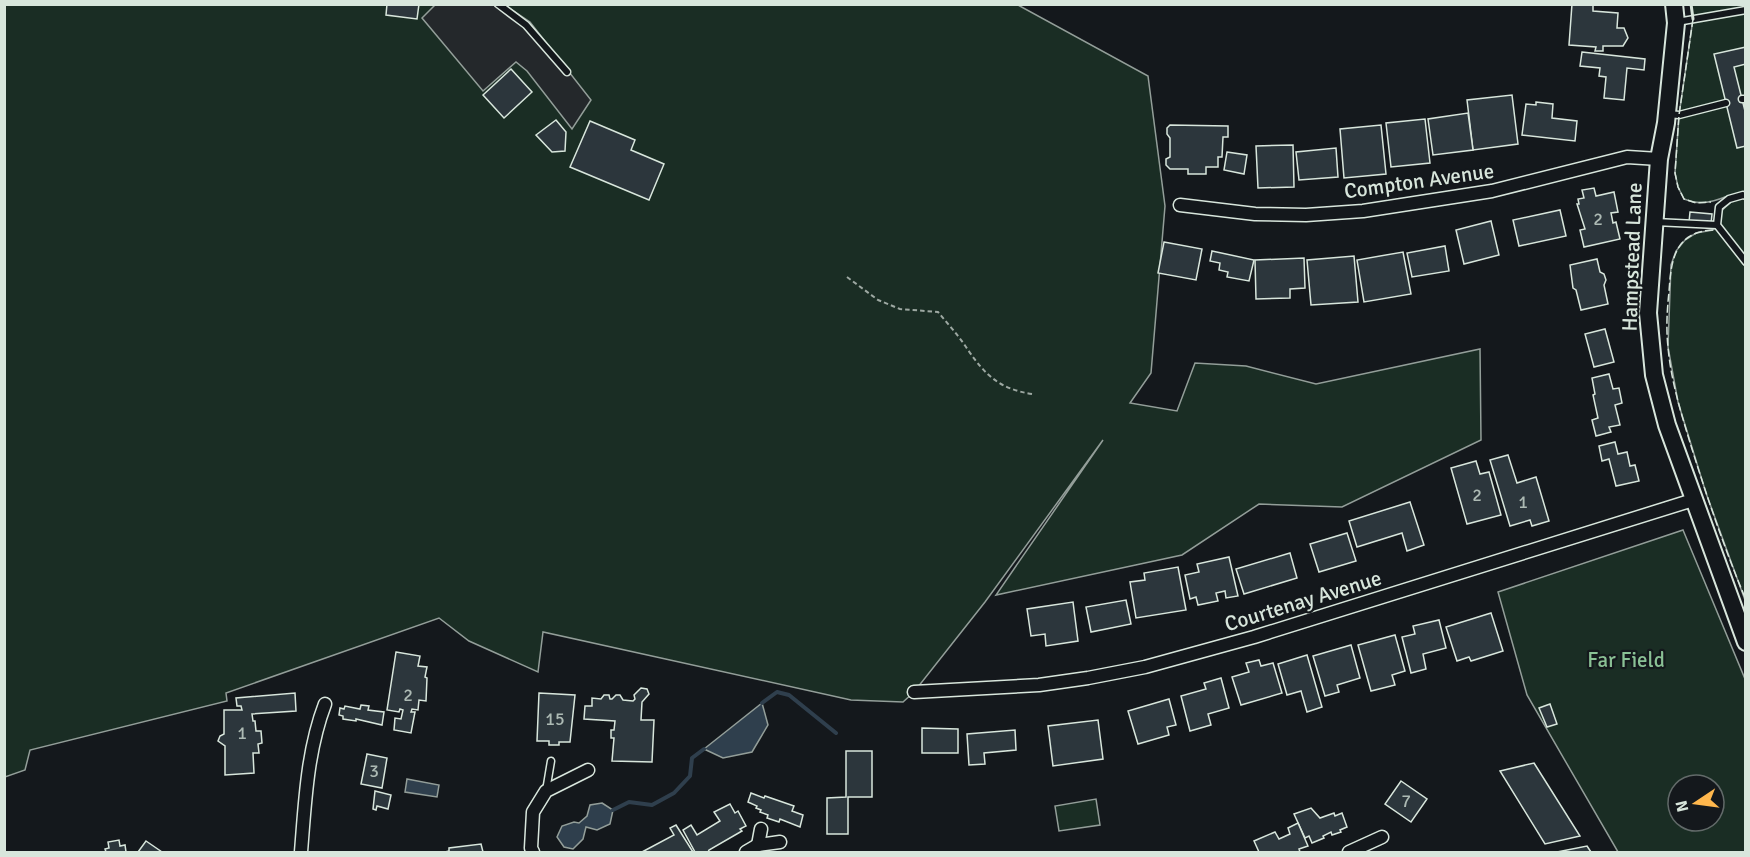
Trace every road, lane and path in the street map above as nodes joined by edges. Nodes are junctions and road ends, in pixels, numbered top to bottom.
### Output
1 (498, 4) edge
2 (1674, 4) edge
3 (1746, 10) edge
4 (1676, 22) junction
5 (567, 72) dead end
6 (1726, 103) dead end
7 (1667, 114) junction
8 (1659, 159) junction
9 (1746, 196) edge
10 (1180, 205) dead end
11 (1654, 222) junction
12 (1717, 225) junction
13 (1746, 262) edge
14 (847, 277) dead end
15 (1032, 394) dead end
16 (1693, 500) junction
17 (1746, 642) edge
18 (914, 692) dead end
19 (325, 704) dead end
20 (551, 761) dead end
21 (588, 770) dead end
22 (546, 791) junction
23 (761, 829) dead end
24 (1382, 837) dead end
25 (780, 842) dead end
26 (758, 845) junction
27 (301, 852) edge
28 (532, 852) edge
29 (746, 852) edge
30 (1349, 852) edge

1 - 5 lane
2 - 4 main road, Hampstead Lane
3 - 4 lane
4 - 7 main road, Hampstead Lane
6 - 7 lane
7 - 8 main road, Hampstead Lane
8 - 10 street, Compton Avenue
8 - 11 main road, Hampstead Lane
9 - 12 lane
11 - 12 lane
11 - 16 main road, Hampstead Lane
12 - 13 lane
14 - 15 path
16 - 17 main road, Hampstead Lane
16 - 18 street, Courtenay Avenue
19 - 27 street
20 - 22 lane
21 - 22 street
22 - 28 street
23 - 26 street
24 - 30 street
25 - 26 street
26 - 29 street

